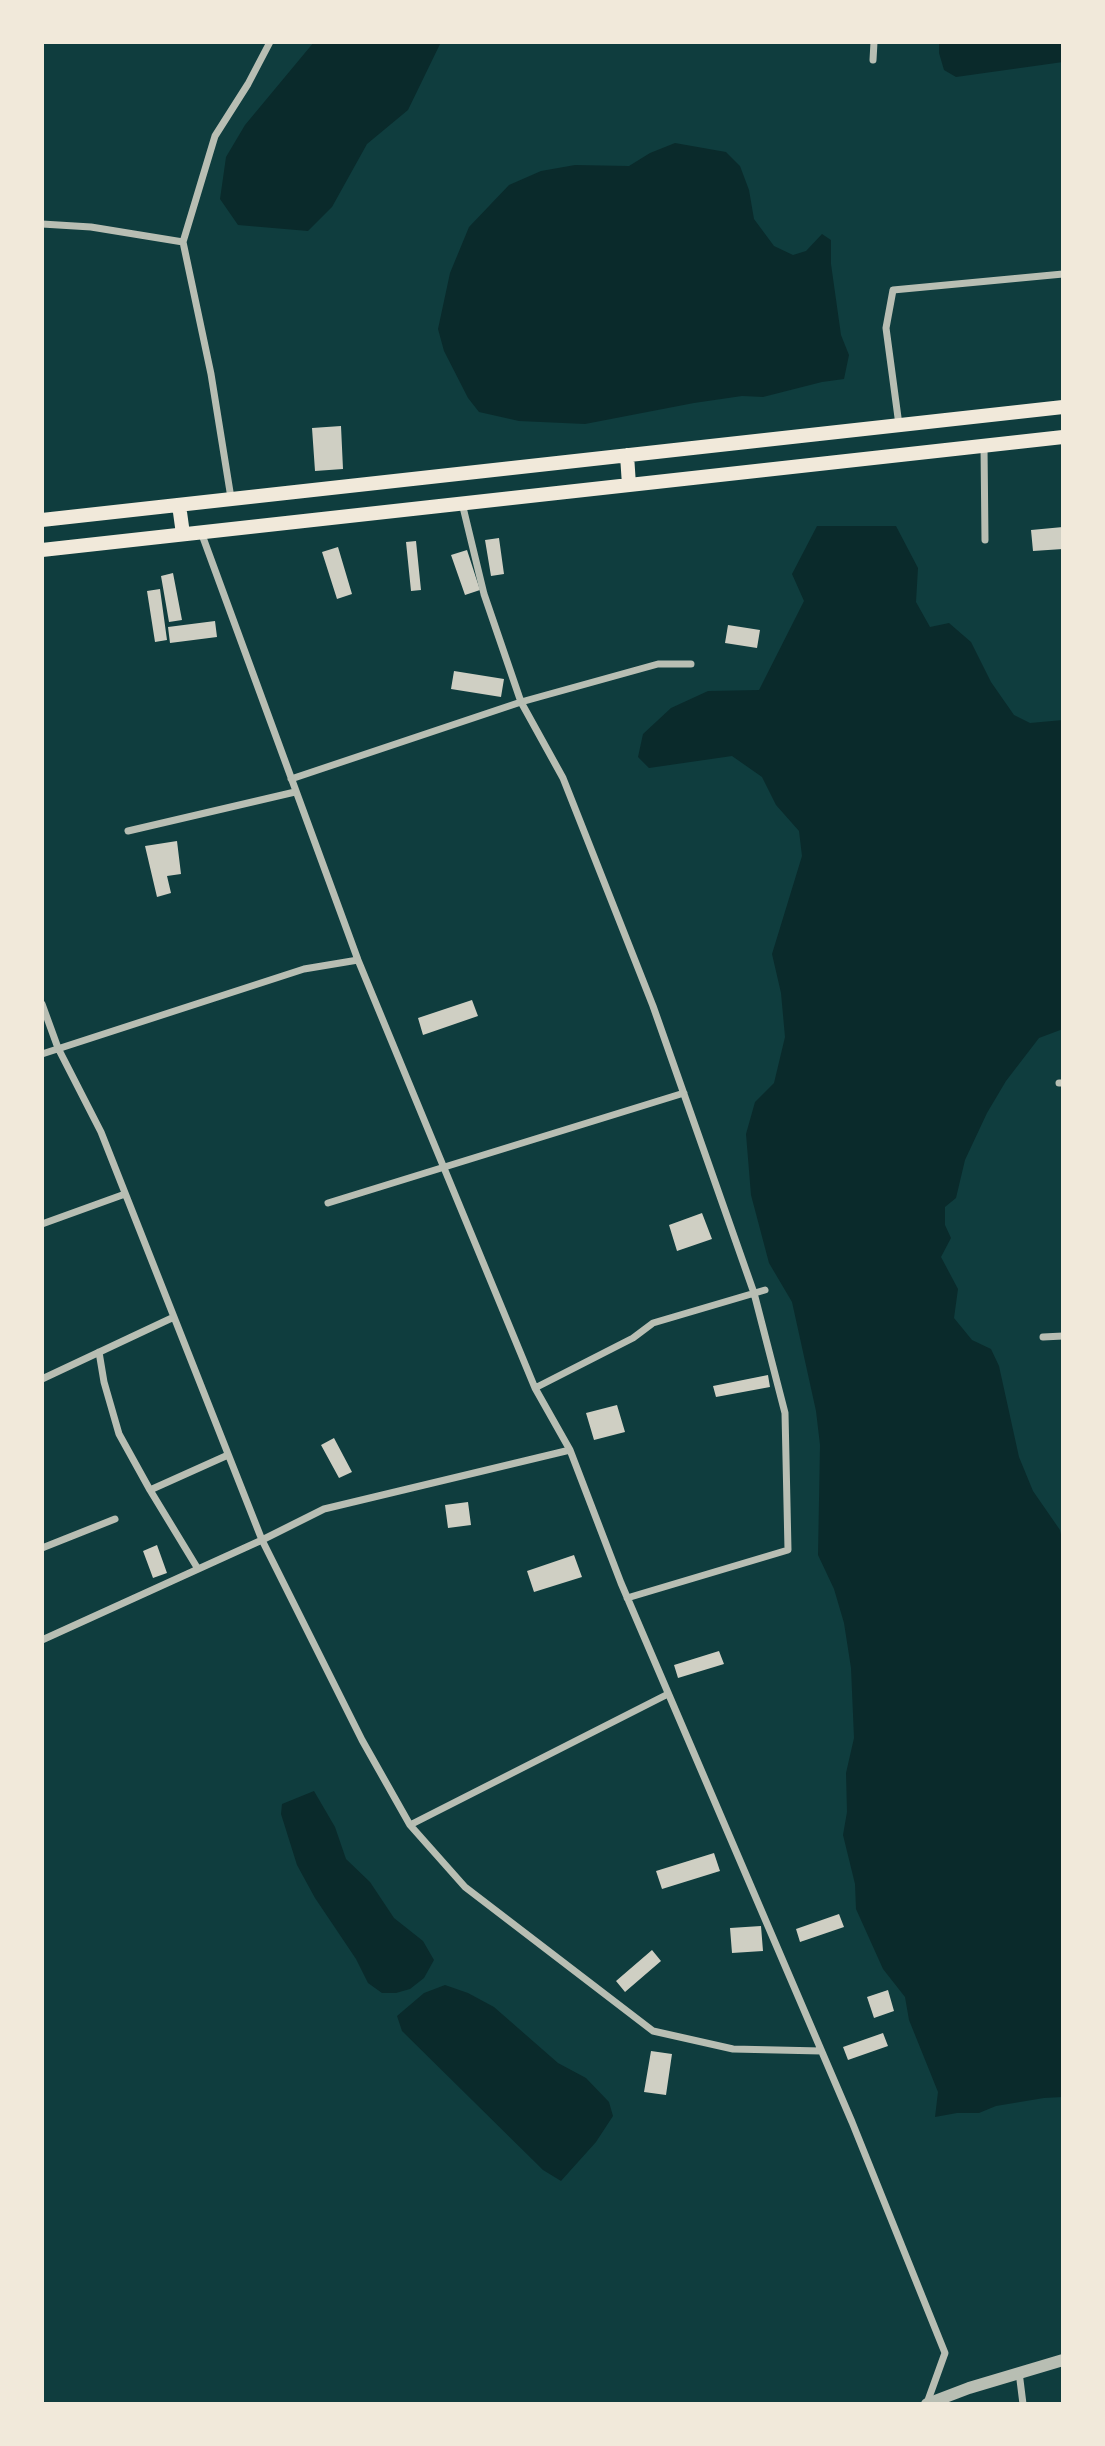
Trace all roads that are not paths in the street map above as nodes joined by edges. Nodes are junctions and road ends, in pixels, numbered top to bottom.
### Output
1 (270, 42) edge
2 (874, 42) edge
3 (873, 60) dead end
4 (42, 224) edge
5 (183, 242) junction
6 (1063, 274) edge
7 (1063, 407) edge
8 (899, 425) junction
9 (1063, 437) edge
10 (984, 445) junction
11 (626, 455) junction
12 (629, 485) junction
13 (232, 498) junction
14 (462, 503) junction
15 (179, 505) junction
16 (42, 520) edge
17 (201, 532) junction
18 (184, 534) junction
19 (985, 540) dead end
20 (42, 550) edge
21 (691, 664) dead end
22 (520, 702) junction
23 (291, 779) junction
24 (295, 792) junction
25 (128, 831) dead end
26 (359, 960) junction
27 (42, 1004) edge
28 (58, 1048) junction
29 (42, 1054) edge
30 (684, 1093) junction
31 (444, 1166) junction
32 (125, 1194) junction
33 (328, 1203) dead end
34 (42, 1224) edge
35 (765, 1290) dead end
36 (754, 1293) junction
37 (174, 1317) junction
38 (1063, 1336) edge
39 (1043, 1337) dead end
40 (99, 1352) junction
41 (42, 1378) edge
42 (535, 1388) junction
43 (570, 1450) junction
44 (228, 1455) junction
45 (150, 1490) junction
46 (115, 1519) dead end
47 (262, 1540) junction
48 (42, 1548) edge
49 (198, 1569) junction
50 (627, 1598) junction
51 (42, 1640) edge
52 (668, 1694) junction
53 (410, 1825) junction
54 (821, 2051) junction
55 (1063, 2360) edge
56 (1019, 2372) junction
57 (927, 2404) edge
58 (1023, 2404) edge

1 - 5 street
2 - 3 street
4 - 5 street
5 - 13 street
6 - 8 street
7 - 8 main road
8 - 11 main road
9 - 10 main road
10 - 12 main road
10 - 19 street
11 - 12 main road
11 - 13 main road
12 - 14 main road
13 - 15 main road
14 - 17 main road
14 - 22 street
15 - 16 main road
15 - 18 main road
17 - 18 main road
17 - 23 street
18 - 20 main road
21 - 22 street
22 - 23 street
22 - 30 street
23 - 24 street
24 - 25 street
24 - 26 street
26 - 28 street
26 - 31 street
27 - 28 street
28 - 29 street
28 - 32 street
30 - 31 street
30 - 36 street
31 - 33 street
31 - 42 street
32 - 34 street
32 - 37 street
35 - 36 street
36 - 42 street
36 - 50 street
37 - 40 street
37 - 44 street
38 - 39 street
40 - 41 street
40 - 45 street
42 - 43 street
43 - 47 street
43 - 50 street
44 - 45 street
44 - 47 street
45 - 49 street
46 - 48 street
47 - 49 street
47 - 53 street
49 - 51 street
50 - 52 street
52 - 53 street
52 - 54 street
53 - 54 street
54 - 57 street
55 - 56 street
56 - 57 street
56 - 58 street

